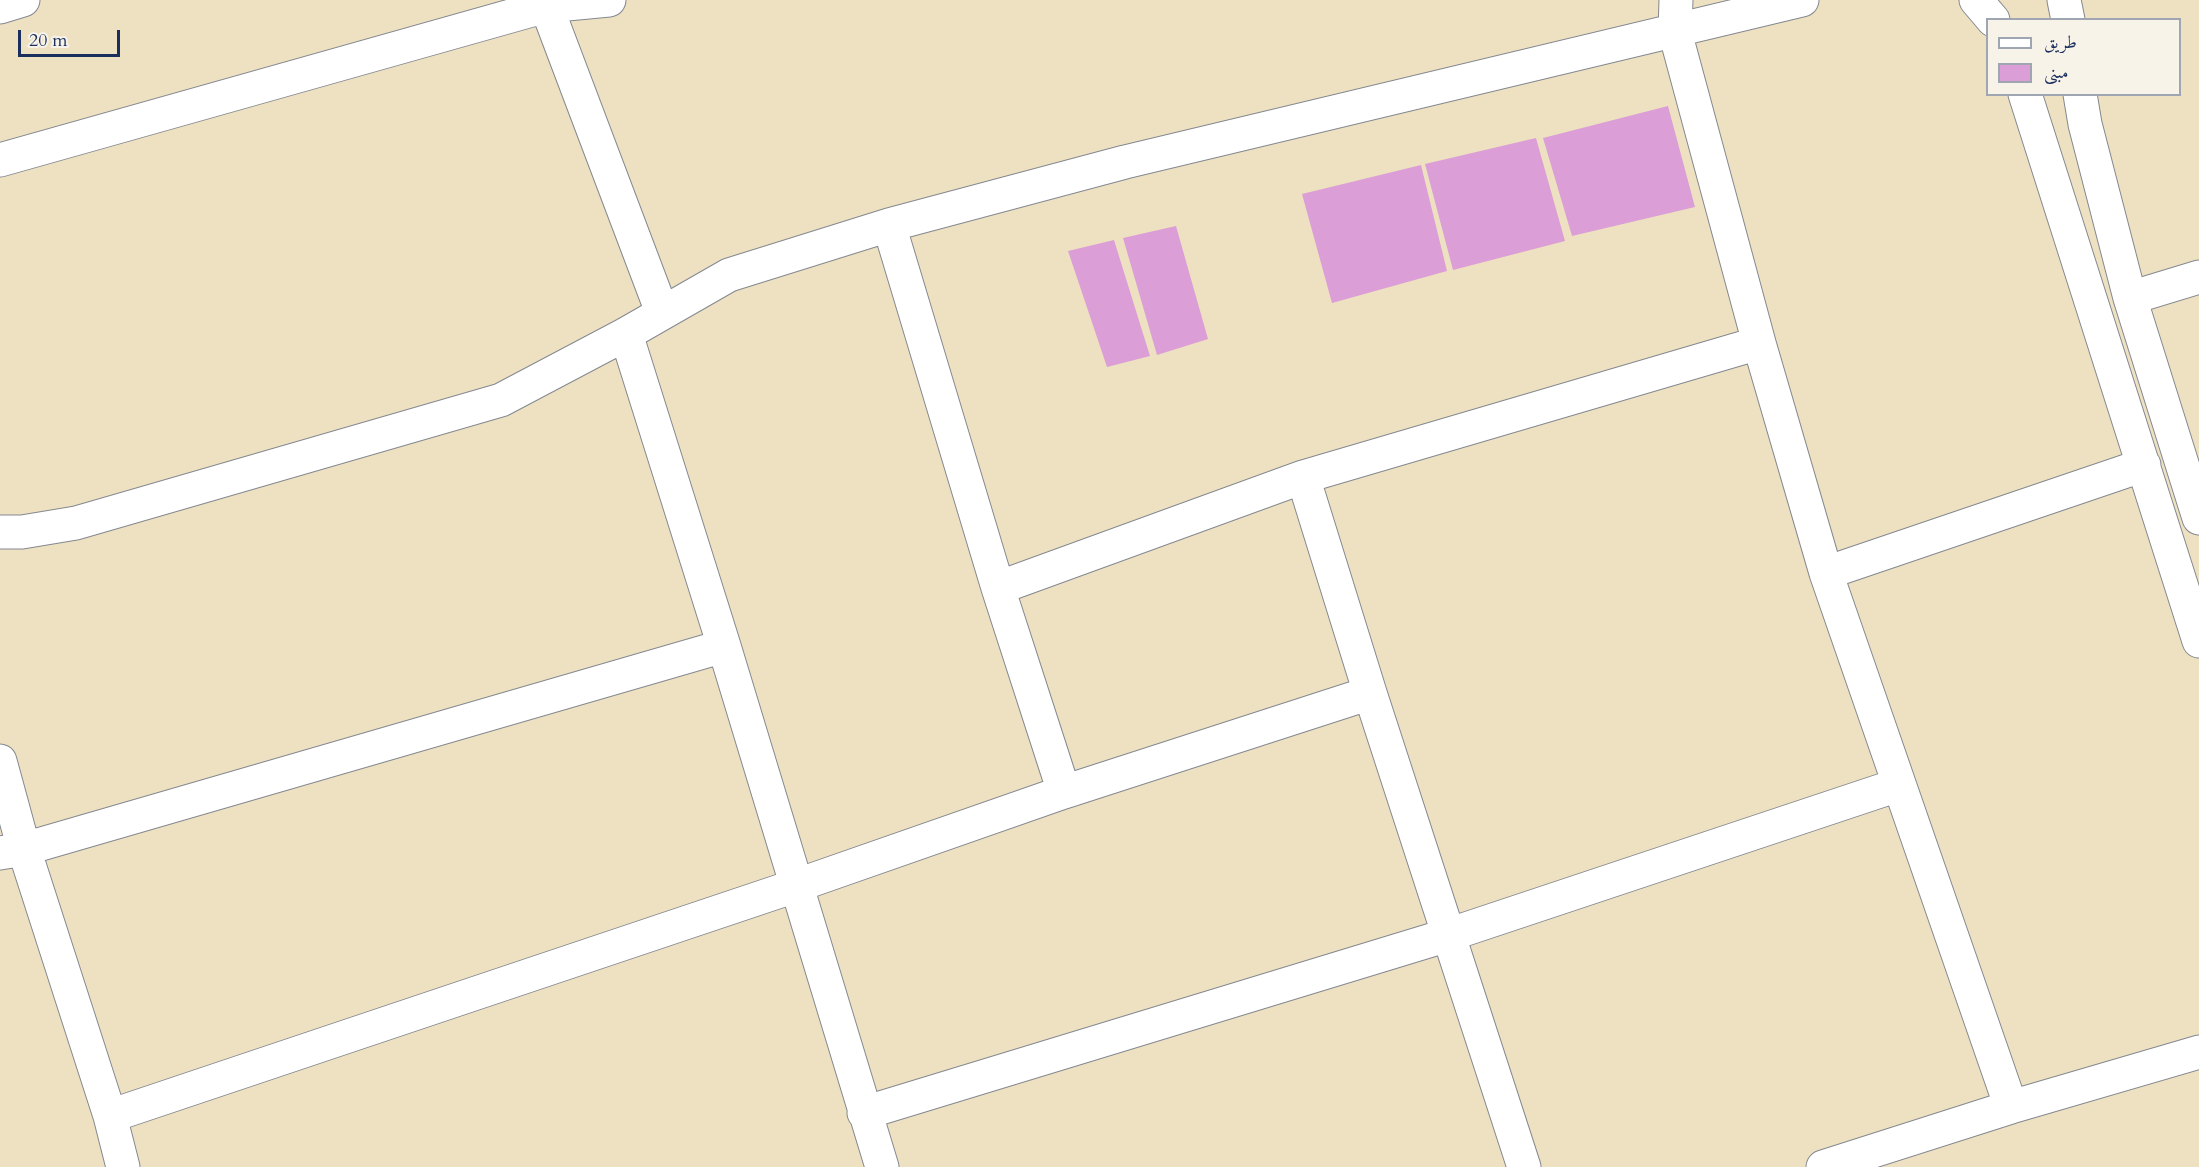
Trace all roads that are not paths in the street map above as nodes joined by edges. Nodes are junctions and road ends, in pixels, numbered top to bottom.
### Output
1 (23, 0) edge
2 (609, 0) edge
3 (1676, 0) edge
4 (1802, 0) edge
5 (1976, 0) edge
6 (2064, 0) edge
7 (545, 3) edge
8 (0, 7) edge
9 (1991, 18) edge
10 (2068, 18) edge
11 (1675, 32) junction
12 (2026, 96) edge
13 (2080, 96) edge
14 (0, 160) edge
15 (889, 225) junction
16 (2199, 277) edge
17 (2130, 298) junction
18 (662, 312) junction
19 (626, 334) junction
20 (1759, 343) junction
21 (2144, 465) junction
22 (1303, 477) junction
23 (2199, 518) edge
24 (0, 532) edge
25 (1826, 573) junction
26 (998, 588) junction
27 (2199, 641) edge
28 (724, 646) junction
29 (1370, 693) junction
30 (0, 761) edge
31 (1898, 784) junction
32 (1064, 792) junction
33 (12, 851) edge
34 (795, 886) junction
35 (1448, 935) junction
36 (2199, 1052) edge
37 (2011, 1107) junction
38 (864, 1113) junction
39 (110, 1116) junction
40 (123, 1167) edge
41 (882, 1167) edge
42 (1524, 1167) edge
43 (1823, 1167) edge

1 - 8 street
2 - 7 street
3 - 11 street
4 - 11 street
5 - 9 street
6 - 10 street
7 - 14 street
7 - 18 street
11 - 15 street
11 - 20 street
12 - 21 street
13 - 17 street
15 - 18 street
15 - 26 street
16 - 17 street
17 - 23 street
18 - 19 street
19 - 24 street
19 - 28 street
20 - 22 street
20 - 25 street
21 - 25 street
21 - 27 street
22 - 26 street
22 - 29 street
25 - 31 street
26 - 32 street
28 - 33 street
28 - 34 street
29 - 32 street
29 - 35 street
30 - 33 street
31 - 35 street
31 - 37 street
32 - 34 street
33 - 39 street
34 - 38 street
34 - 39 street
35 - 38 street
35 - 42 street
36 - 37 street
37 - 43 street
38 - 41 street
39 - 40 street

